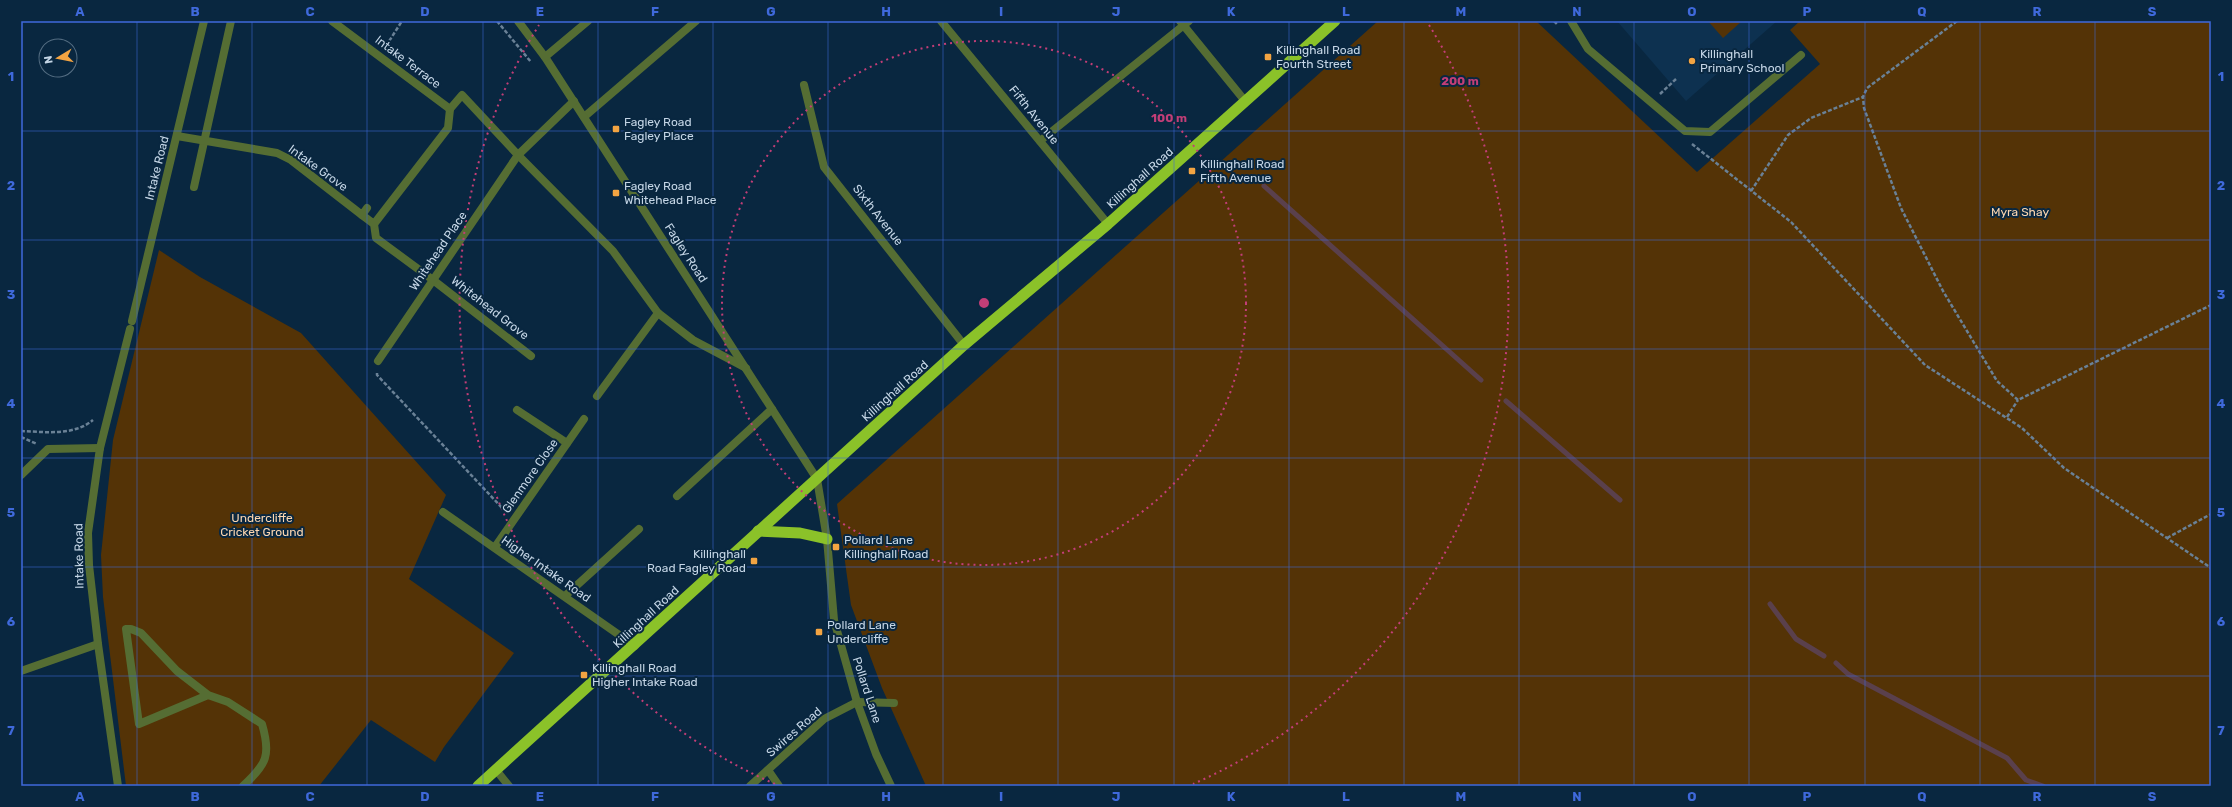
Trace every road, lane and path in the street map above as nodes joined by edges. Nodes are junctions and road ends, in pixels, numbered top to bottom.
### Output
1 (204, 21) edge
2 (231, 21) edge
3 (332, 21) edge
4 (402, 21) edge
5 (497, 21) edge
6 (518, 21) edge
7 (588, 21) edge
8 (696, 21) edge
9 (941, 21) edge
10 (1335, 21) edge
11 (1571, 21) edge
12 (1957, 21) edge
13 (1184, 22) edge
14 (1801, 55) dead end
15 (380, 56) junction
16 (545, 57) junction
17 (536, 68) dead end
18 (1676, 79) dead end
19 (804, 85) dead end
20 (1863, 97) junction
21 (574, 101) junction
22 (1245, 101) junction
23 (1651, 103) junction
24 (450, 109) junction
25 (584, 117) junction
26 (177, 136) junction
27 (204, 140) junction
28 (1040, 141) junction
29 (1689, 142) dead end
30 (518, 155) junction
31 (194, 187) dead end
32 (1751, 191) junction
33 (368, 208) dead end
34 (362, 215) junction
35 (374, 224) junction
36 (1108, 224) junction
37 (433, 280) junction
38 (2211, 305) edge
39 (658, 313) junction
40 (964, 345) junction
41 (531, 356) dead end
42 (378, 361) joint
43 (746, 368) junction
44 (597, 396) dead end
45 (2018, 400) junction
46 (772, 409) junction
47 (517, 410) dead end
48 (2007, 417) junction
49 (95, 418) dead end
50 (584, 419) dead end
51 (21, 431) edge
52 (568, 443) junction
53 (100, 448) junction
54 (21, 475) edge
55 (817, 479) junction
56 (677, 496) dead end
57 (444, 512) dead end
58 (2210, 514) edge
59 (513, 520) junction
60 (639, 528) dead end
61 (758, 531) junction
62 (2167, 538) junction
63 (827, 539) junction
64 (494, 547) junction
65 (2211, 568) edge
66 (564, 596) junction
67 (98, 644) junction
68 (635, 646) junction
69 (21, 671) edge
70 (208, 695) junction
71 (857, 702) junction
72 (894, 703) dead end
73 (496, 770) junction
74 (768, 770) junction
75 (118, 786) edge
76 (243, 786) edge
77 (478, 786) edge
78 (508, 786) edge
79 (750, 786) edge
80 (779, 786) edge
81 (891, 786) edge

1 - 26 street, Intake Road
2 - 27 street
3 - 15 street, Intake Terrace
4 - 15 path
5 - 17 path
6 - 16 street, Fagley Road
7 - 16 street
8 - 25 street
9 - 28 street, Fifth Avenue
10 - 22 highway, Killinghall Road
11 - 23 street
12 - 20 path
13 - 22 street
13 - 28 street
14 - 23 street
15 - 24 street, Intake Terrace
16 - 21 street, Fagley Road
18 - 23 path
19 - 40 street, Sixth Avenue
20 - 32 path
20 - 45 path
21 - 25 street, Fagley Road
21 - 30 street, Whitehead Place
22 - 36 highway, Killinghall Road
24 - 30 street
24 - 35 street
25 - 43 street, Fagley Road
26 - 27 street, Intake Grove
26 - 53 street, Intake Road
27 - 31 street
27 - 34 street, Intake Grove
28 - 36 street, Fifth Avenue
29 - 32 path
30 - 37 street, Whitehead Place
30 - 39 street
32 - 48 path
33 - 34 street
34 - 35 street, Intake Grove
35 - 37 street, Whitehead Grove
36 - 40 highway, Killinghall Road
37 - 41 street, Whitehead Grove
37 - 42 street, Whitehead Place
38 - 45 path
39 - 43 street
39 - 44 street
40 - 55 highway, Killinghall Road
42 - 59 path
43 - 46 street, Fagley Road
45 - 48 path
46 - 55 street, Fagley Road
46 - 56 street
47 - 52 street
48 - 62 path
49 - 51 path
50 - 52 street, Glenmore Close
52 - 59 street, Glenmore Close
53 - 54 street
53 - 67 street, Intake Road
55 - 61 highway, Killinghall Road
55 - 63 street, Pollard Lane
57 - 64 street, Higher Intake Road
58 - 62 path
59 - 64 street, Glenmore Close
60 - 66 street
61 - 63 highway
61 - 68 highway, Killinghall Road
62 - 65 path
63 - 71 street, Pollard Lane
64 - 66 street, Higher Intake Road
66 - 68 street, Higher Intake Road
67 - 69 street
67 - 75 street, Intake Road
68 - 73 highway, Killinghall Road
70 - 70 street
70 - 76 street
71 - 72 street
71 - 74 street, Swires Road
71 - 81 street, Pollard Lane
73 - 77 highway, Killinghall Road
73 - 78 street
74 - 79 street, Swires Road
74 - 80 street

